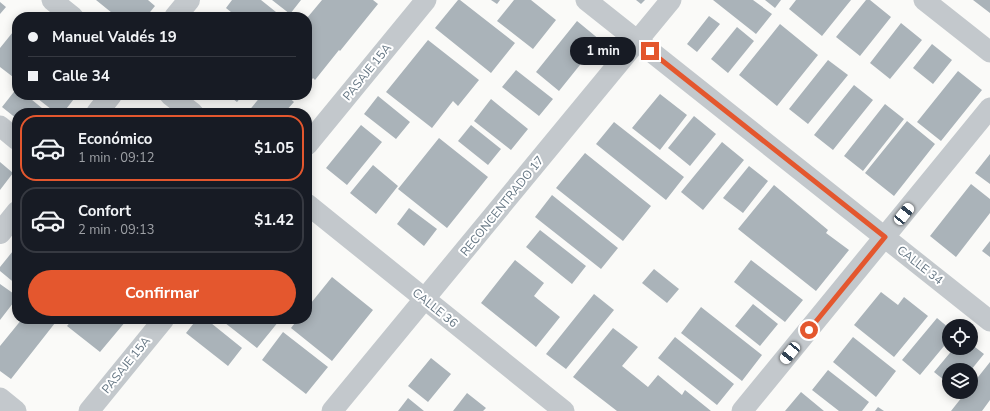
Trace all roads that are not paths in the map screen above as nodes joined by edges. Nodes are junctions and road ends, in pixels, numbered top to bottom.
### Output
1 (52, 0) edge
2 (189, 0) edge
3 (426, 0) edge
4 (586, 0) edge
5 (671, 0) edge
6 (924, 0) edge
7 (67, 12) edge
8 (179, 12) edge
9 (638, 41) junction
10 (990, 52) edge
11 (107, 100) edge
12 (176, 100) edge
13 (101, 108) edge
14 (187, 108) edge
15 (990, 108) edge
16 (0, 126) edge
17 (12, 136) edge
18 (312, 139) edge
19 (312, 208) edge
20 (12, 218) edge
21 (0, 232) edge
22 (885, 237) junction
23 (425, 300) junction
24 (990, 321) edge
25 (160, 324) edge
26 (0, 398) edge
27 (16, 411) edge
28 (88, 411) edge
29 (332, 411) edge
30 (564, 411) edge
31 (742, 411) edge

1 - 7 street
2 - 8 street
3 - 18 street, PASAJE 15A
4 - 9 street, CALLE 34
5 - 9 street, RECONCENTRADO 17
6 - 10 street
9 - 22 street, CALLE 34
9 - 23 street, RECONCENTRADO 17
11 - 13 street
12 - 14 street
15 - 22 street
16 - 17 street
19 - 23 street, CALLE 36
20 - 21 street
22 - 24 street, CALLE 34
22 - 31 street
23 - 29 street, RECONCENTRADO 17
23 - 30 street, CALLE 36
25 - 28 street, PASAJE 15A
26 - 27 street

